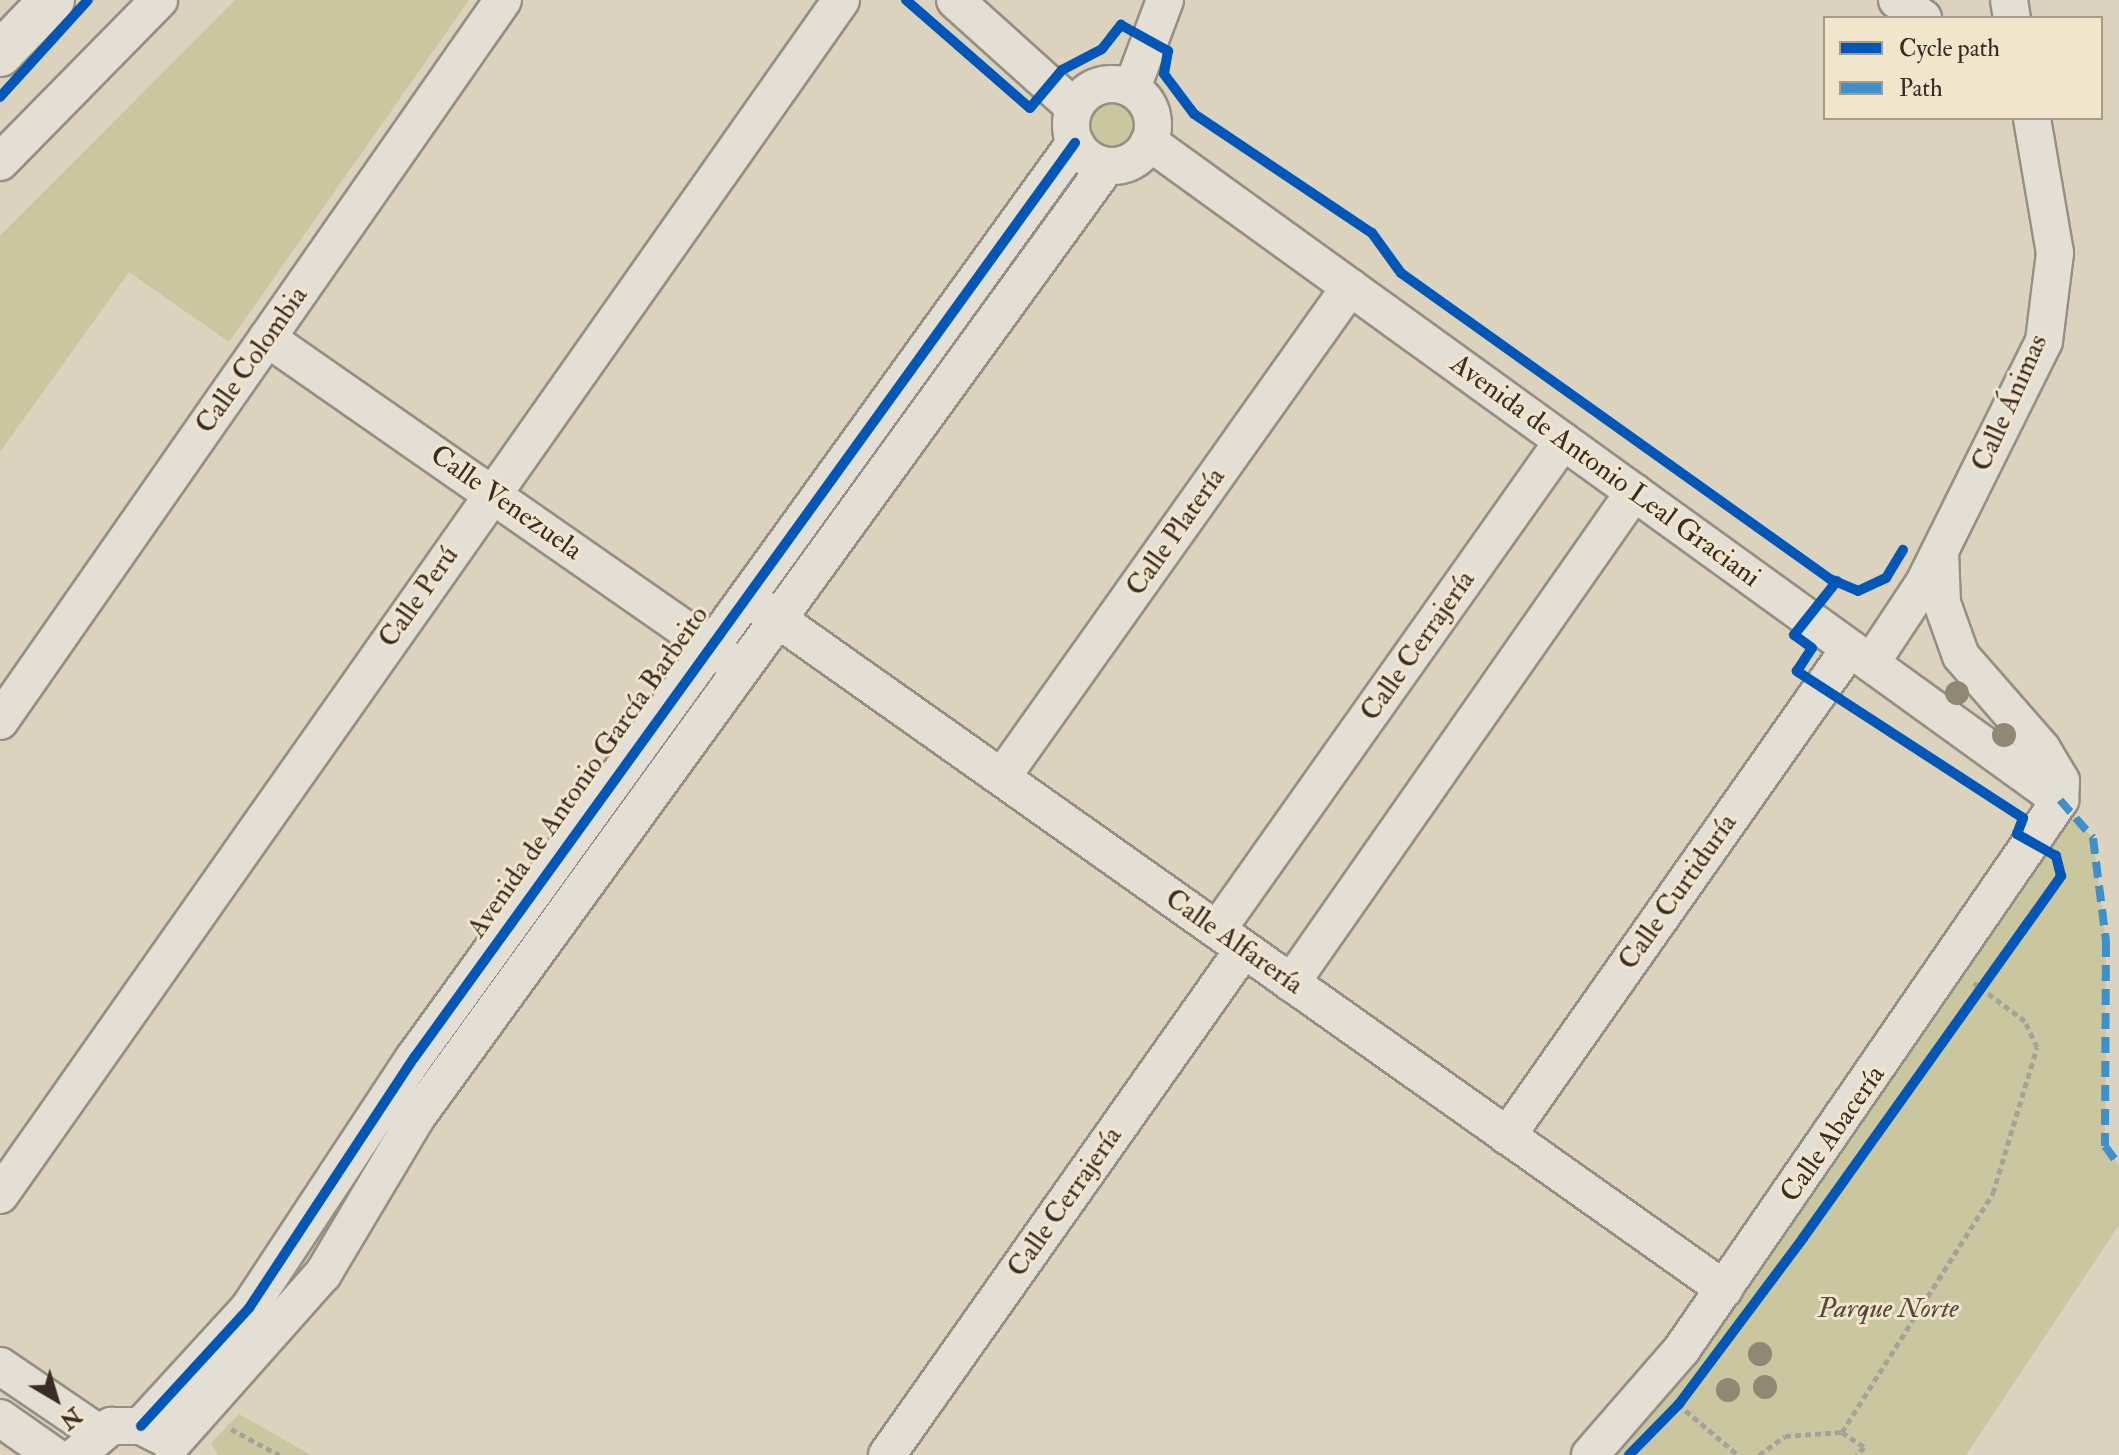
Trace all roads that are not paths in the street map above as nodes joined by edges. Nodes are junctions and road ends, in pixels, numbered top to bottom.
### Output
1 (18, 0) edge
2 (52, 0) edge
3 (159, 0) edge
4 (503, 0) edge
5 (841, 0) edge
6 (955, 0) edge
7 (1165, 0) edge
8 (1897, 0) edge
9 (1920, 16) edge
10 (0, 19) edge
11 (0, 54) edge
12 (1132, 88) junction
13 (1074, 107) junction
14 (2032, 120) edge
15 (1149, 142) junction
16 (1075, 143) junction
17 (0, 162) edge
18 (1106, 167) junction
19 (1350, 287) junction
20 (267, 338) junction
21 (1563, 441) junction
22 (1634, 492) junction
23 (492, 493) junction
24 (1940, 551) junction
25 (744, 595) junction
26 (781, 621) junction
27 (708, 645) junction
28 (1861, 656) junction
29 (1961, 656) junction
30 (744, 670) junction
31 (1912, 693) junction
32 (0, 721) edge
33 (1002, 777) junction
34 (2060, 800) junction
35 (1231, 940) junction
36 (1291, 983) junction
37 (1507, 1136) junction
38 (0, 1195) edge
39 (1724, 1289) junction
40 (0, 1366) edge
41 (0, 1418) edge
42 (163, 1442) edge
43 (87, 1444) edge
44 (53, 1455) edge
45 (887, 1455) edge
46 (1590, 1455) edge

1 - 10 main road
2 - 11 main road
3 - 17 street
4 - 20 street, Calle Colombia
5 - 23 street, Calle Perú
6 - 13 street
7 - 12 street
8 - 9 street
12 - 13 street
12 - 15 street
13 - 16 street
14 - 24 street, Calle Ánimas
15 - 18 street
15 - 19 street, Avenida de Antonio Leal Graciani
16 - 18 street
16 - 25 street, Avenida de Antonio García Barbeito
18 - 26 street
19 - 21 street, Avenida de Antonio Leal Graciani
19 - 33 street, Calle Platería
20 - 23 street, Calle Venezuela
20 - 32 street, Calle Colombia
21 - 22 street, Avenida de Antonio Leal Graciani
21 - 35 street, Calle Cerrajería
22 - 28 street, Avenida de Antonio Leal Graciani
22 - 36 street
23 - 27 street, Calle Venezuela
23 - 38 street, Calle Perú
24 - 28 street, Calle Ánimas
24 - 29 street
25 - 26 street, Calle Alfarería
25 - 27 street, Avenida de Antonio García Barbeito
26 - 30 street
26 - 33 street, Calle Alfarería
27 - 30 street, Calle Venezuela
27 - 42 street, Avenida de Antonio García Barbeito
28 - 31 street, Avenida de Antonio Leal Graciani
28 - 37 street, Calle Curtiduría
29 - 31 street
29 - 34 street
30 - 42 street
31 - 34 street, Avenida de Antonio Leal Graciani
33 - 35 street, Calle Alfarería
34 - 39 street, Calle Abacería
35 - 36 street, Calle Alfarería
35 - 45 street, Calle Cerrajería
36 - 37 street, Calle Alfarería
37 - 39 street, Calle Alfarería
39 - 46 street, Calle Abacería
40 - 43 street
41 - 44 street
42 - 43 street

